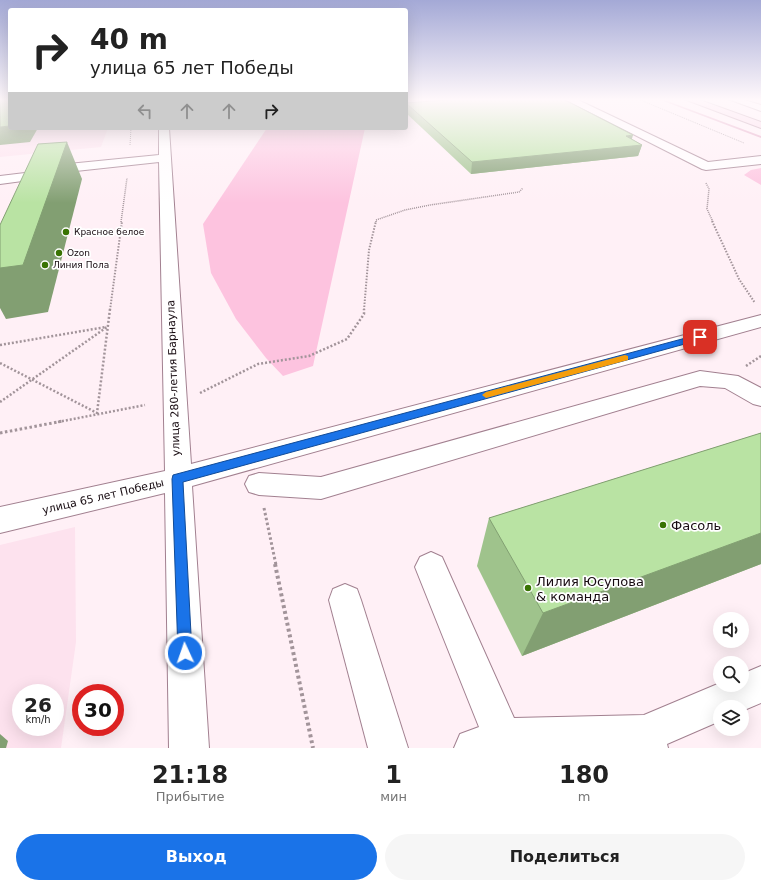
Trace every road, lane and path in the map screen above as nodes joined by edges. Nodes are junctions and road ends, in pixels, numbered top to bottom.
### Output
1 (131, 134) edge
2 (164, 134) edge
3 (640, 134) edge
4 (722, 134) edge
5 (746, 144) dead end
6 (164, 158) junction
7 (761, 160) edge
8 (129, 161) junction
9 (25, 177) junction
10 (702, 178) dead end
11 (0, 180) edge
12 (523, 188) dead end
13 (18, 191) edge
14 (759, 313) edge
15 (107, 327) junction
16 (0, 345) edge
17 (0, 363) edge
18 (32, 380) junction
19 (198, 394) dead end
20 (761, 398) edge
21 (0, 402) edge
22 (145, 405) dead end
23 (97, 414) junction
24 (0, 433) edge
25 (177, 479) junction
26 (259, 484) joint
27 (0, 520) edge
28 (431, 567) dead end
29 (345, 600) dead end
30 (761, 684) edge
31 (646, 741) edge
32 (488, 743) edge
33 (189, 748) edge
34 (314, 748) edge
35 (388, 748) edge

1 - 8 path
2 - 6 street, улица 280-летия Барнаула
3 - 7 street
4 - 5 path
6 - 8 street
6 - 25 street, улица 280-летия Барнаула
8 - 9 street
8 - 15 path
9 - 11 street
9 - 13 street
10 - 14 path
12 - 19 path
14 - 25 street, улица 65 лет Победы
15 - 16 path
15 - 18 path
15 - 23 path
17 - 18 path
18 - 21 path
18 - 23 path
20 - 26 street
22 - 23 path
23 - 24 path
25 - 27 street, улица 65 лет Победы
25 - 33 street, улица 280-летия Барнаула
26 - 34 path
28 - 32 street
29 - 35 street
30 - 31 street
31 - 32 street

